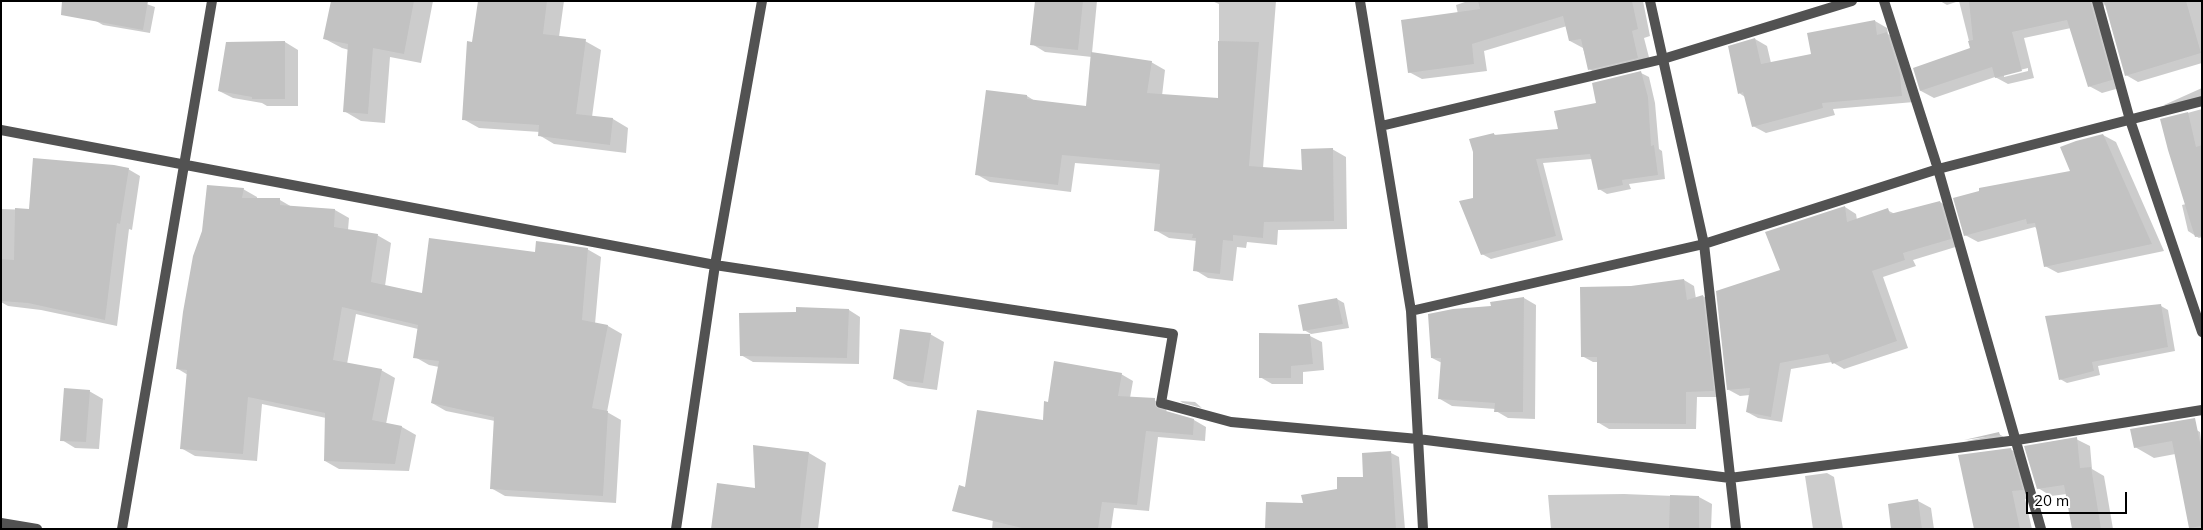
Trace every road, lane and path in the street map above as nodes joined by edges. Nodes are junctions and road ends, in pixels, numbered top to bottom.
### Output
1 (212, 1) edge
2 (762, 1) edge
3 (1360, 1) edge
4 (1650, 1) edge
5 (1852, 1) edge
6 (1884, 1) edge
7 (2097, 1) edge
8 (1663, 59) junction
9 (2202, 101) edge
10 (2130, 120) junction
11 (1381, 126) junction
12 (1, 130) edge
13 (184, 165) junction
14 (1938, 169) junction
15 (1704, 244) junction
16 (715, 265) junction
17 (1411, 312) junction
18 (2202, 332) edge
19 (2202, 410) edge
20 (1418, 439) junction
21 (2017, 440) junction
22 (1730, 478) junction
23 (1, 523) edge
24 (37, 529) edge
25 (122, 529) edge
26 (676, 529) edge
27 (1423, 529) edge
28 (1736, 529) edge
29 (2041, 529) edge

1 - 13 street
2 - 16 street
3 - 11 street
4 - 8 street
5 - 8 street
6 - 14 street
7 - 10 street
8 - 11 street
8 - 15 street
9 - 10 street
10 - 14 street
10 - 18 street
11 - 17 street
12 - 13 street
13 - 16 street
13 - 25 street
14 - 15 street
14 - 21 street
15 - 17 street
15 - 22 street
16 - 20 street
16 - 26 street
17 - 20 street
19 - 21 street
20 - 22 street
20 - 27 street
21 - 22 street
21 - 29 street
22 - 28 street
23 - 24 street

